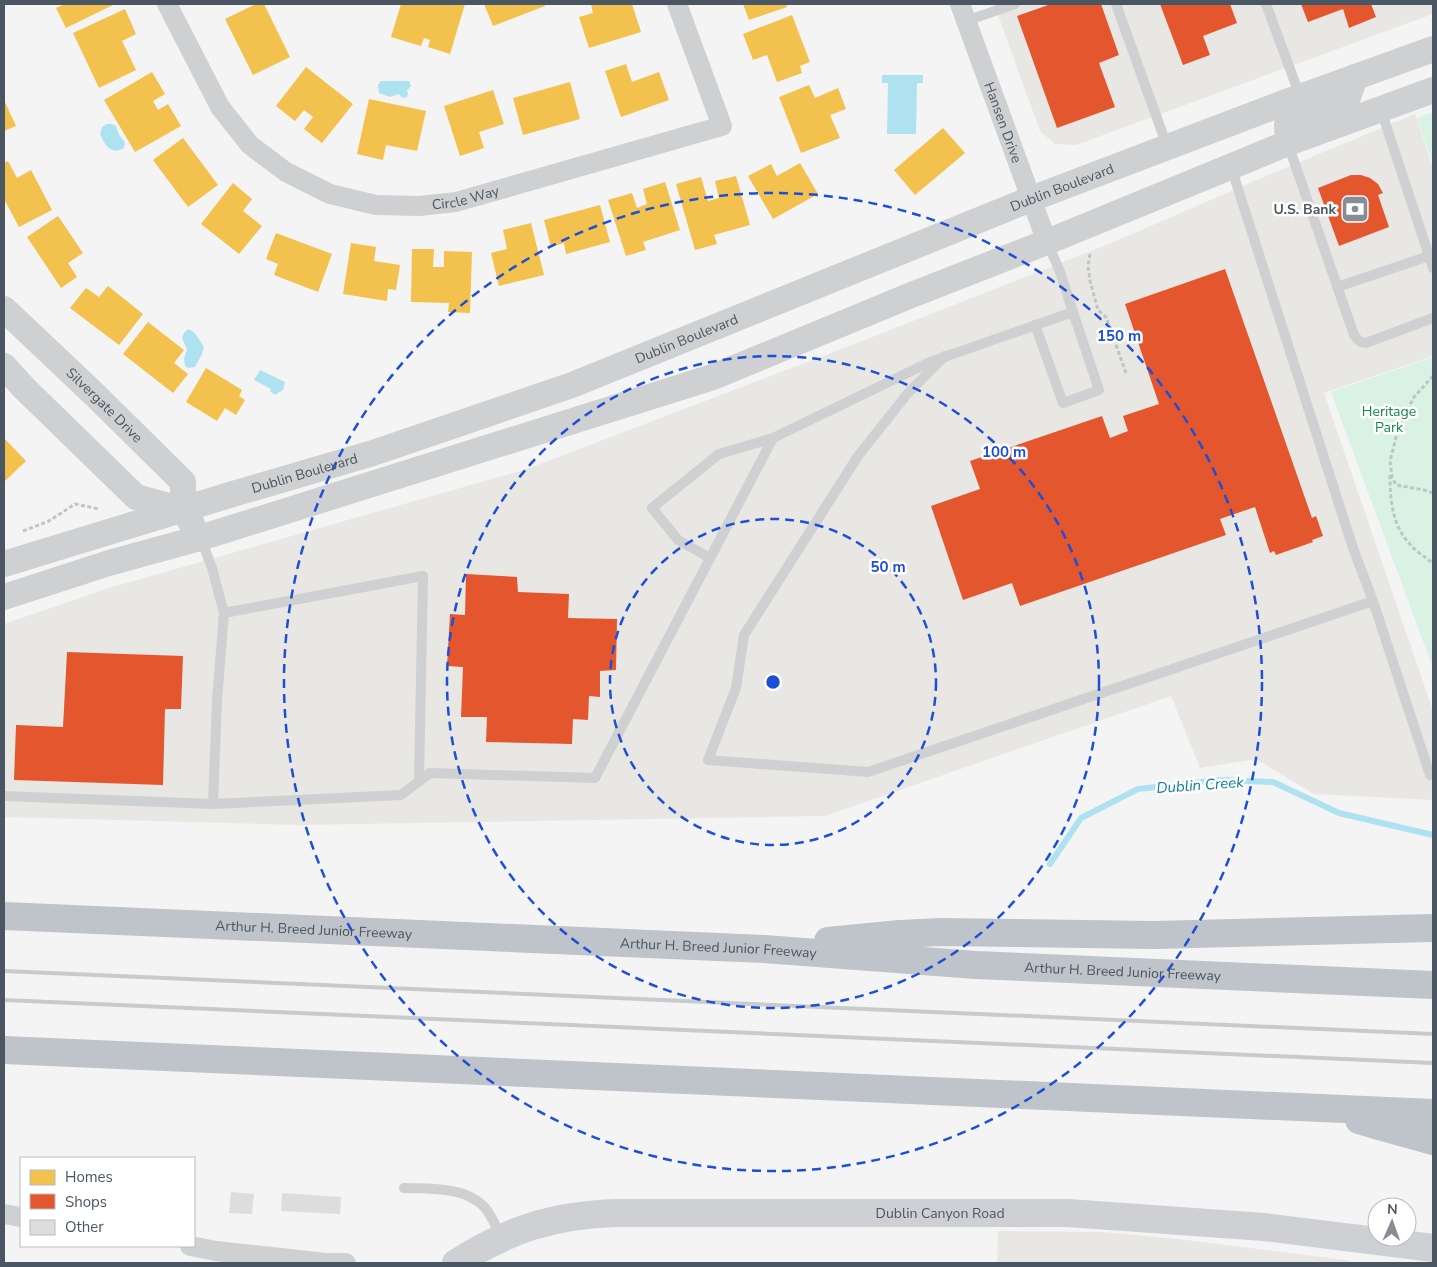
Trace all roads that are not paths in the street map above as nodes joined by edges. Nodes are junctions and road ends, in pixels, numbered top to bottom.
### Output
1 (167, 4) edge
2 (677, 4) edge
3 (1015, 4) edge
4 (1116, 4) edge
5 (1266, 4) edge
6 (962, 12) edge
7 (1433, 49) edge
8 (1356, 77) junction
9 (1433, 90) edge
10 (1300, 97) junction
11 (1380, 108) junction
12 (1288, 143) junction
13 (1168, 147) junction
14 (1231, 166) junction
15 (1031, 199) junction
16 (1047, 242) junction
17 (1429, 256) junction
18 (1433, 268) edge
19 (1338, 288) junction
20 (4, 309) edge
21 (1073, 312) junction
22 (1433, 318) edge
23 (1035, 325) junction
24 (946, 356) junction
25 (4, 366) edge
26 (773, 438) junction
27 (183, 510) junction
28 (200, 538) junction
29 (710, 558) junction
30 (4, 564) edge
31 (4, 597) edge
32 (1373, 601) junction
33 (224, 613) junction
34 (1430, 775) dead end
35 (419, 781) junction
36 (4, 796) edge
37 (212, 804) junction
38 (4, 916) edge
39 (1433, 928) edge
40 (764, 949) junction
41 (1433, 985) edge
42 (4, 1050) edge
43 (1327, 1108) junction
44 (1433, 1113) edge
45 (1433, 1140) edge
46 (404, 1188) dead end
47 (4, 1214) edge
48 (20, 1217) edge
49 (502, 1237) junction
50 (195, 1247) edge
51 (1433, 1248) edge
52 (346, 1263) edge
53 (456, 1263) edge

1 - 2 street, Circle Way
3 - 6 lane
4 - 13 lane
5 - 10 lane
6 - 15 street, Hansen Drive
7 - 8 street, Dublin Boulevard
8 - 10 street, Dublin Boulevard
8 - 12 street
9 - 11 street
10 - 13 street, Dublin Boulevard
11 - 12 street
11 - 17 lane
12 - 14 street
12 - 19 lane
13 - 15 street, Dublin Boulevard
14 - 16 street
14 - 32 lane
15 - 16 street, Hansen Drive
15 - 27 street, Dublin Boulevard
16 - 21 lane
16 - 28 street
17 - 18 lane
17 - 19 lane
19 - 22 lane
20 - 27 street, Silvergate Drive
21 - 23 lane
21 - 23 lane
23 - 24 lane
24 - 26 lane
24 - 32 lane
25 - 27 street
26 - 29 lane
26 - 29 lane
27 - 28 street
27 - 30 street, Dublin Boulevard
28 - 31 street
28 - 33 lane
29 - 35 lane
32 - 34 lane
33 - 35 lane
33 - 37 lane
35 - 37 lane
36 - 37 lane
38 - 40 highway, Arthur H. Breed Junior Freeway
39 - 40 highway
40 - 41 highway, Arthur H. Breed Junior Freeway
42 - 43 highway
43 - 44 highway
43 - 45 highway
46 - 49 lane
47 - 48 street
49 - 51 main road, Dublin Canyon Road
49 - 53 main road, Dublin Canyon Road
50 - 52 street

